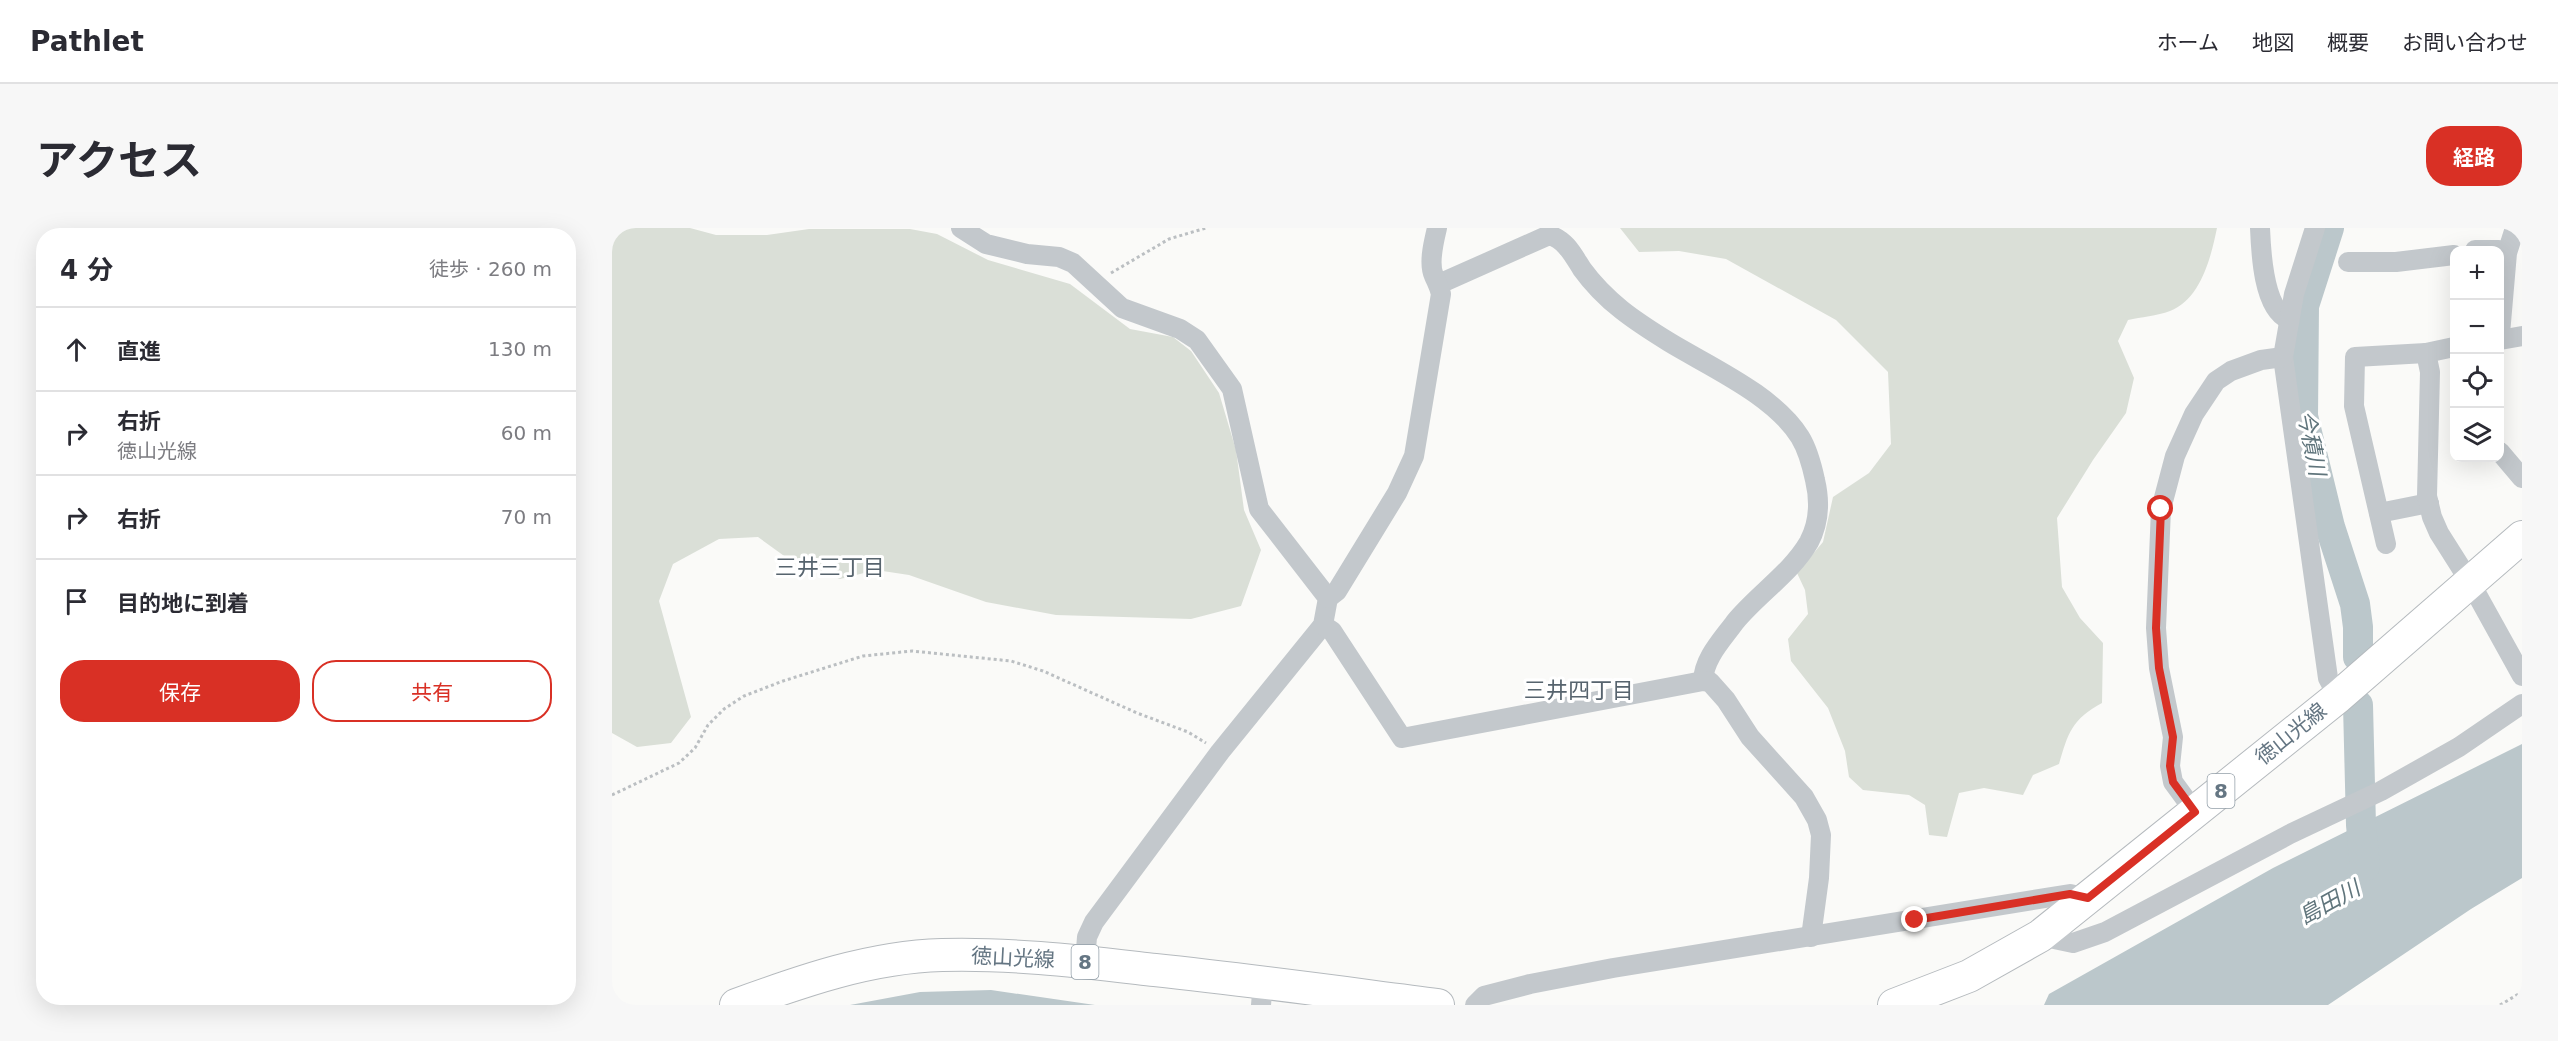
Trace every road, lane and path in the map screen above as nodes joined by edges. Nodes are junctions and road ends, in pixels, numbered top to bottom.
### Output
1 (961, 228) edge
2 (1206, 228) edge
3 (1437, 228) edge
4 (2260, 228) edge
5 (2315, 228) edge
6 (2515, 228) edge
7 (2507, 252) edge
8 (2450, 255) edge
9 (2348, 262) dead end
10 (1439, 284) junction
11 (1098, 285) junction
12 (2502, 300) edge
13 (2288, 319) junction
14 (2522, 336) edge
15 (2504, 339) edge
16 (2450, 348) edge
17 (2426, 353) junction
18 (2283, 357) junction
19 (2504, 458) edge
20 (2522, 478) edge
21 (2429, 503) junction
22 (2379, 513) junction
23 (2522, 537) edge
24 (2386, 544) dead end
25 (2470, 582) junction
26 (1328, 598) junction
27 (1323, 626) junction
28 (2522, 675) edge
29 (1703, 681) junction
30 (2338, 697) junction
31 (2522, 704) edge
32 (1220, 752) junction
33 (612, 795) edge
34 (2195, 812) junction
35 (2088, 898) junction
36 (2040, 936) junction
37 (1811, 937) junction
38 (1085, 962) junction
39 (2522, 992) edge
40 (1262, 994) edge
41 (736, 1005) edge
42 (1438, 1005) edge
43 (1475, 1005) edge
44 (1894, 1005) edge
45 (2500, 1005) edge

1 - 11 street
2 - 11 path
3 - 10 street
4 - 13 street
5 - 13 street
6 - 7 street
7 - 12 street
8 - 9 street
10 - 26 street
10 - 29 street
11 - 26 street
13 - 18 street
14 - 15 street
16 - 17 street
17 - 21 street
17 - 22 street
18 - 30 street
18 - 34 street
19 - 20 street
21 - 22 street
21 - 25 street
22 - 24 street
23 - 25 main road, 徳山光線 / 8
25 - 28 street
25 - 30 main road, 徳山光線 / 8
26 - 27 street
27 - 29 street
27 - 32 street
29 - 37 street
30 - 34 main road, 徳山光線 / 8
31 - 36 street
32 - 33 path
32 - 38 street
34 - 35 main road, 徳山光線 / 8
35 - 36 main road, 徳山光線 / 8
35 - 37 street
36 - 44 main road, 徳山光線 / 8
37 - 43 street
38 - 40 main road, 徳山光線 / 8
38 - 41 main road, 徳山光線 / 8
39 - 45 path
40 - 42 main road, 徳山光線 / 8

